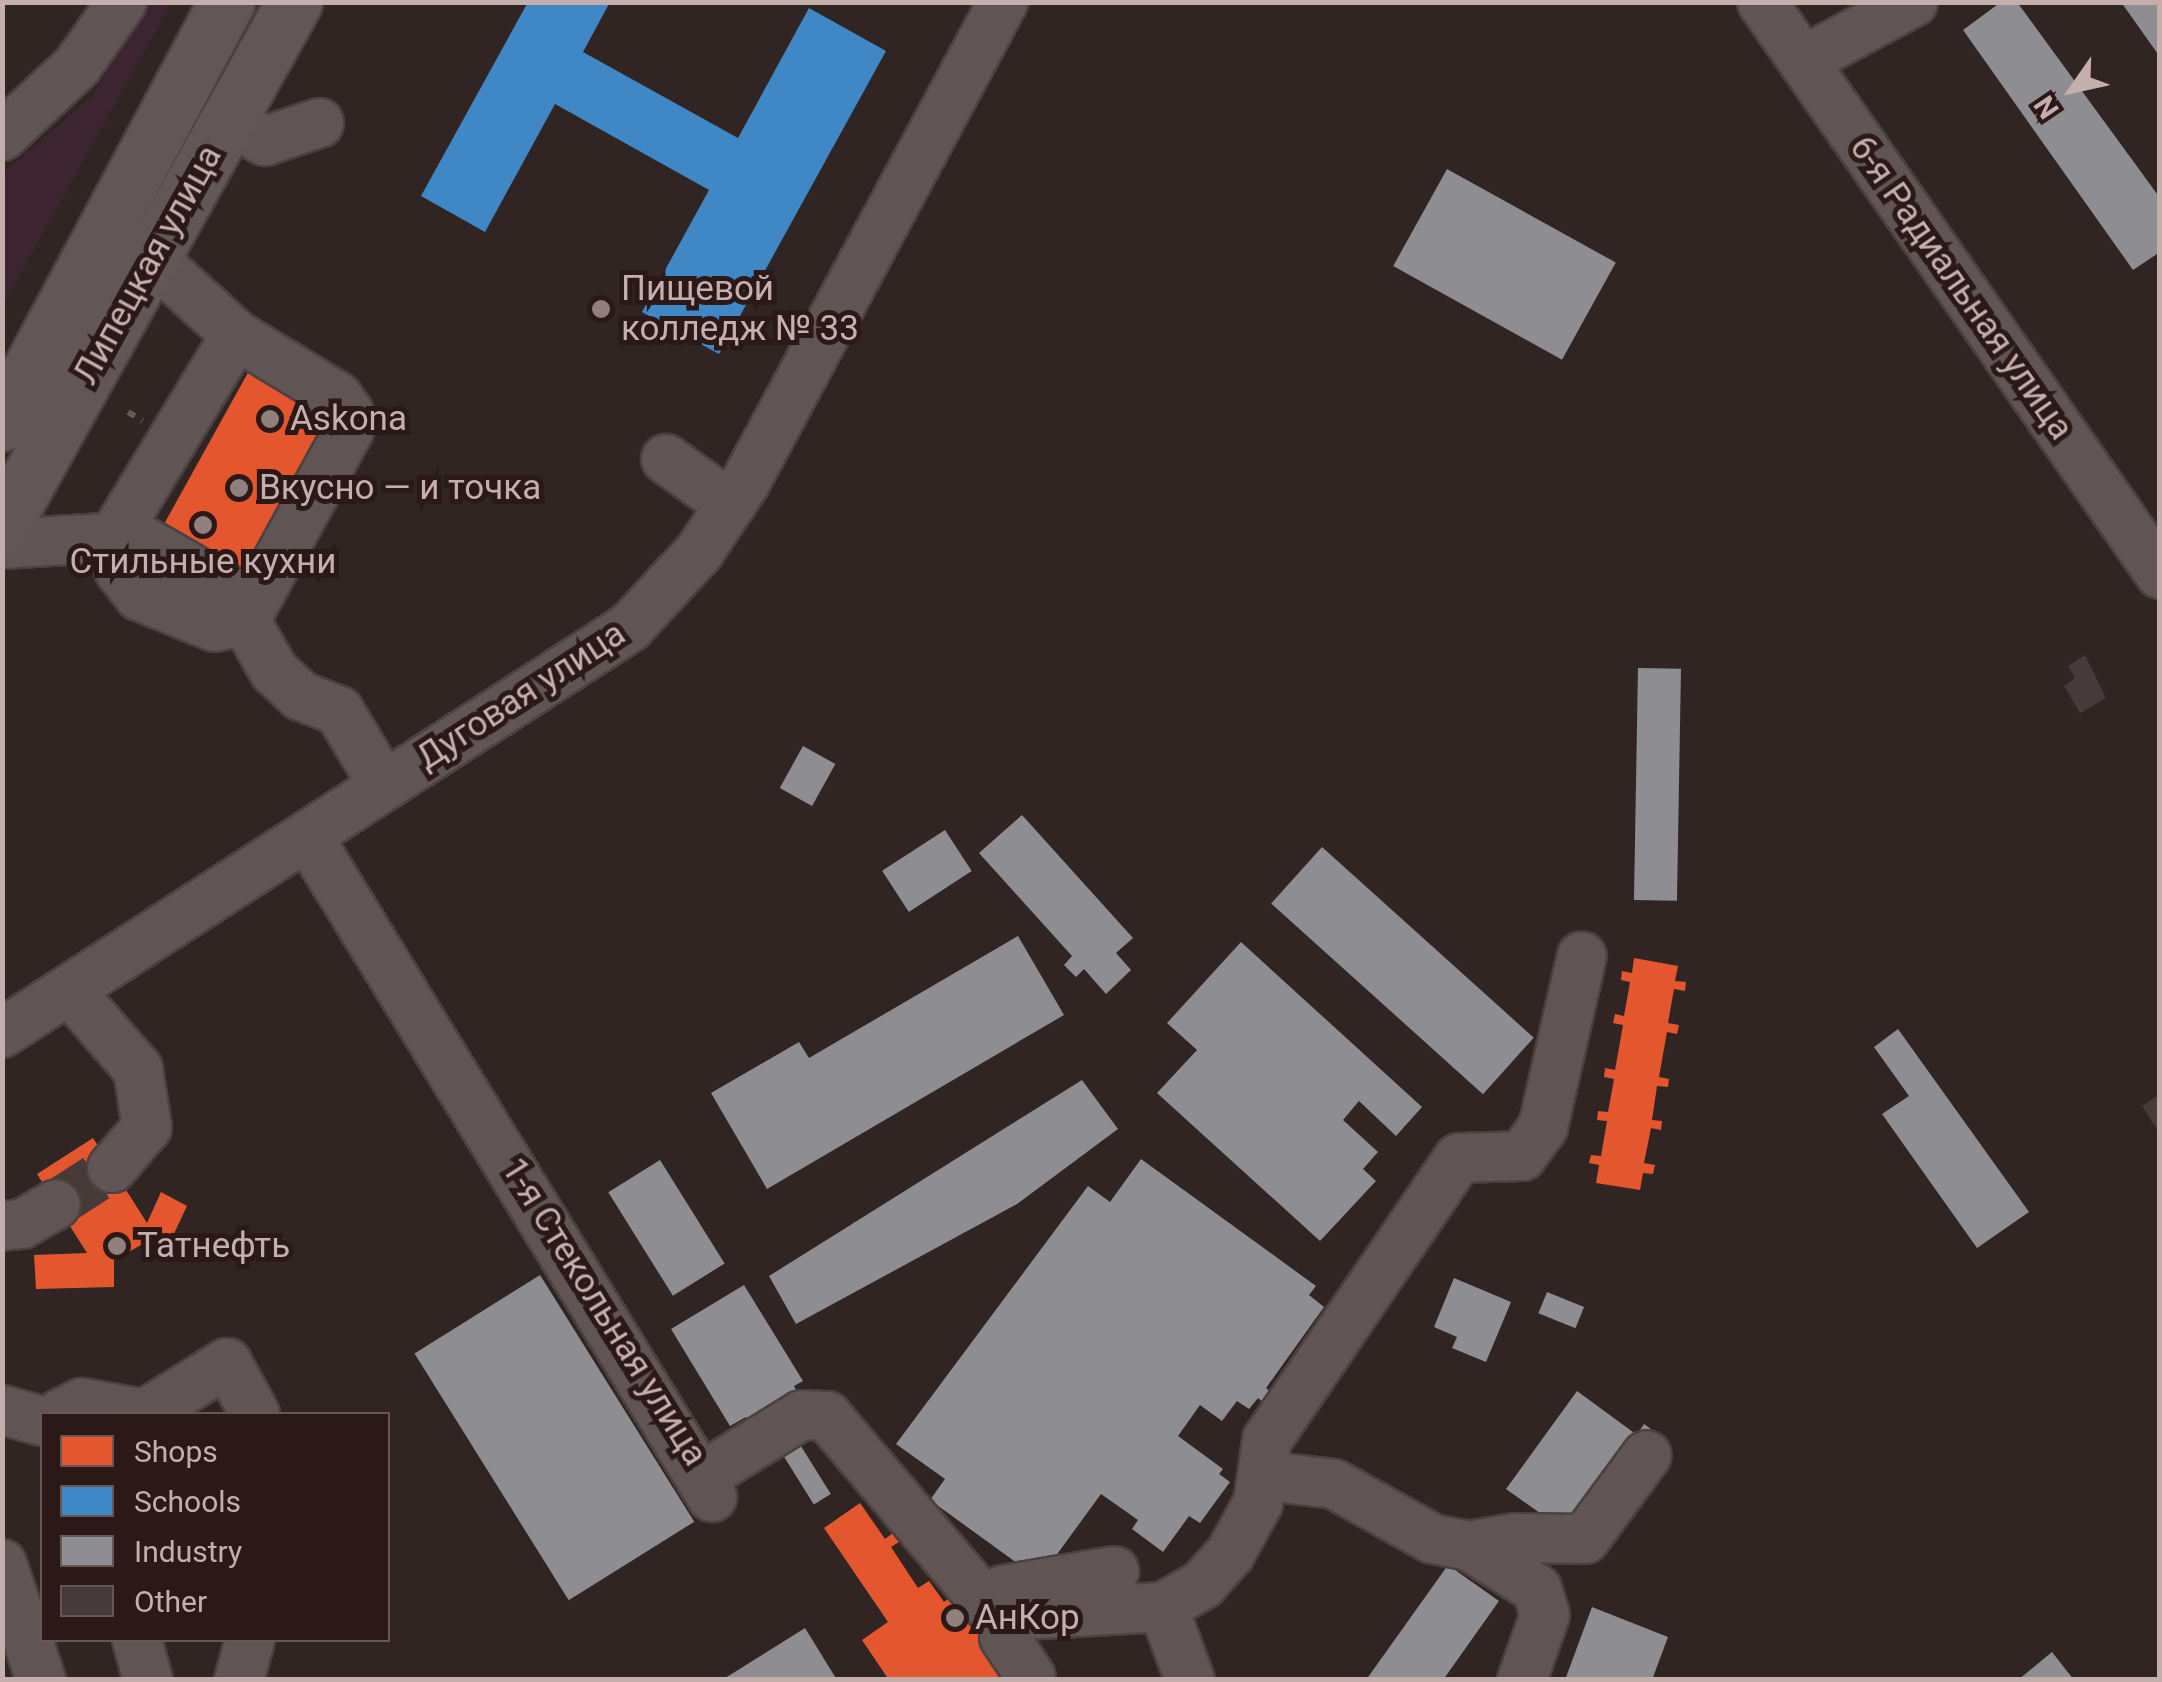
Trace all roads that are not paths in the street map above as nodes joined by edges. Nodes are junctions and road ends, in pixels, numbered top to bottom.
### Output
1 (122, 2) edge
2 (227, 2) edge
3 (294, 2) edge
4 (1003, 2) edge
5 (1762, 2) edge
6 (1913, 2) edge
7 (1803, 61) junction
8 (229, 120) junction
9 (319, 122) dead end
10 (2, 136) edge
11 (152, 258) junction
12 (236, 335) junction
13 (2, 423) edge
14 (666, 459) dead end
15 (730, 505) junction
16 (2, 527) edge
17 (125, 534) junction
18 (2, 544) edge
19 (2160, 574) edge
20 (250, 604) junction
21 (384, 786) junction
22 (308, 836) junction
23 (1582, 956) dead end
24 (69, 990) junction
25 (2, 1033) edge
26 (112, 1168) tunnel mouth
27 (56, 1204) tunnel mouth
28 (2, 1226) edge
29 (2, 1410) edge
30 (64, 1412) edge
31 (134, 1412) edge
32 (148, 1412) edge
33 (254, 1412) edge
34 (40, 1420) edge
35 (1647, 1455) dead end
36 (1266, 1476) junction
37 (1469, 1546) junction
38 (2, 1564) edge
39 (1114, 1571) dead end
40 (1163, 1606) junction
41 (998, 1611) junction
42 (138, 1642) edge
43 (249, 1642) edge
44 (1031, 1676) dead end
45 (41, 1680) edge
46 (148, 1680) edge
47 (238, 1680) edge
48 (1190, 1680) edge
49 (1522, 1680) edge

1 - 10 street
2 - 13 main road, Липецкая улица
3 - 8 main road, Липецкая улица
4 - 15 street, Дуговая улица
5 - 7 street, 6-я Радиальная улица
6 - 7 street
7 - 19 street, 6-я Радиальная улица
8 - 9 street
8 - 11 main road, Липецкая улица
11 - 12 street
11 - 16 main road, Липецкая улица
12 - 17 street
12 - 20 street
14 - 15 street
15 - 21 street, Дуговая улица
17 - 18 street
17 - 20 street
20 - 21 street
21 - 22 street, Дуговая улица
22 - 24 street, Дуговая улица
22 - 41 street, 1-я Стекольная улица
23 - 36 street
24 - 25 street, Дуговая улица
24 - 26 street
27 - 28 street
29 - 34 street
30 - 31 street
32 - 33 street
35 - 37 street
36 - 37 street
36 - 40 street
37 - 49 street
38 - 45 street
39 - 41 street
40 - 41 street
40 - 48 street
41 - 44 street
42 - 46 street
43 - 47 street

